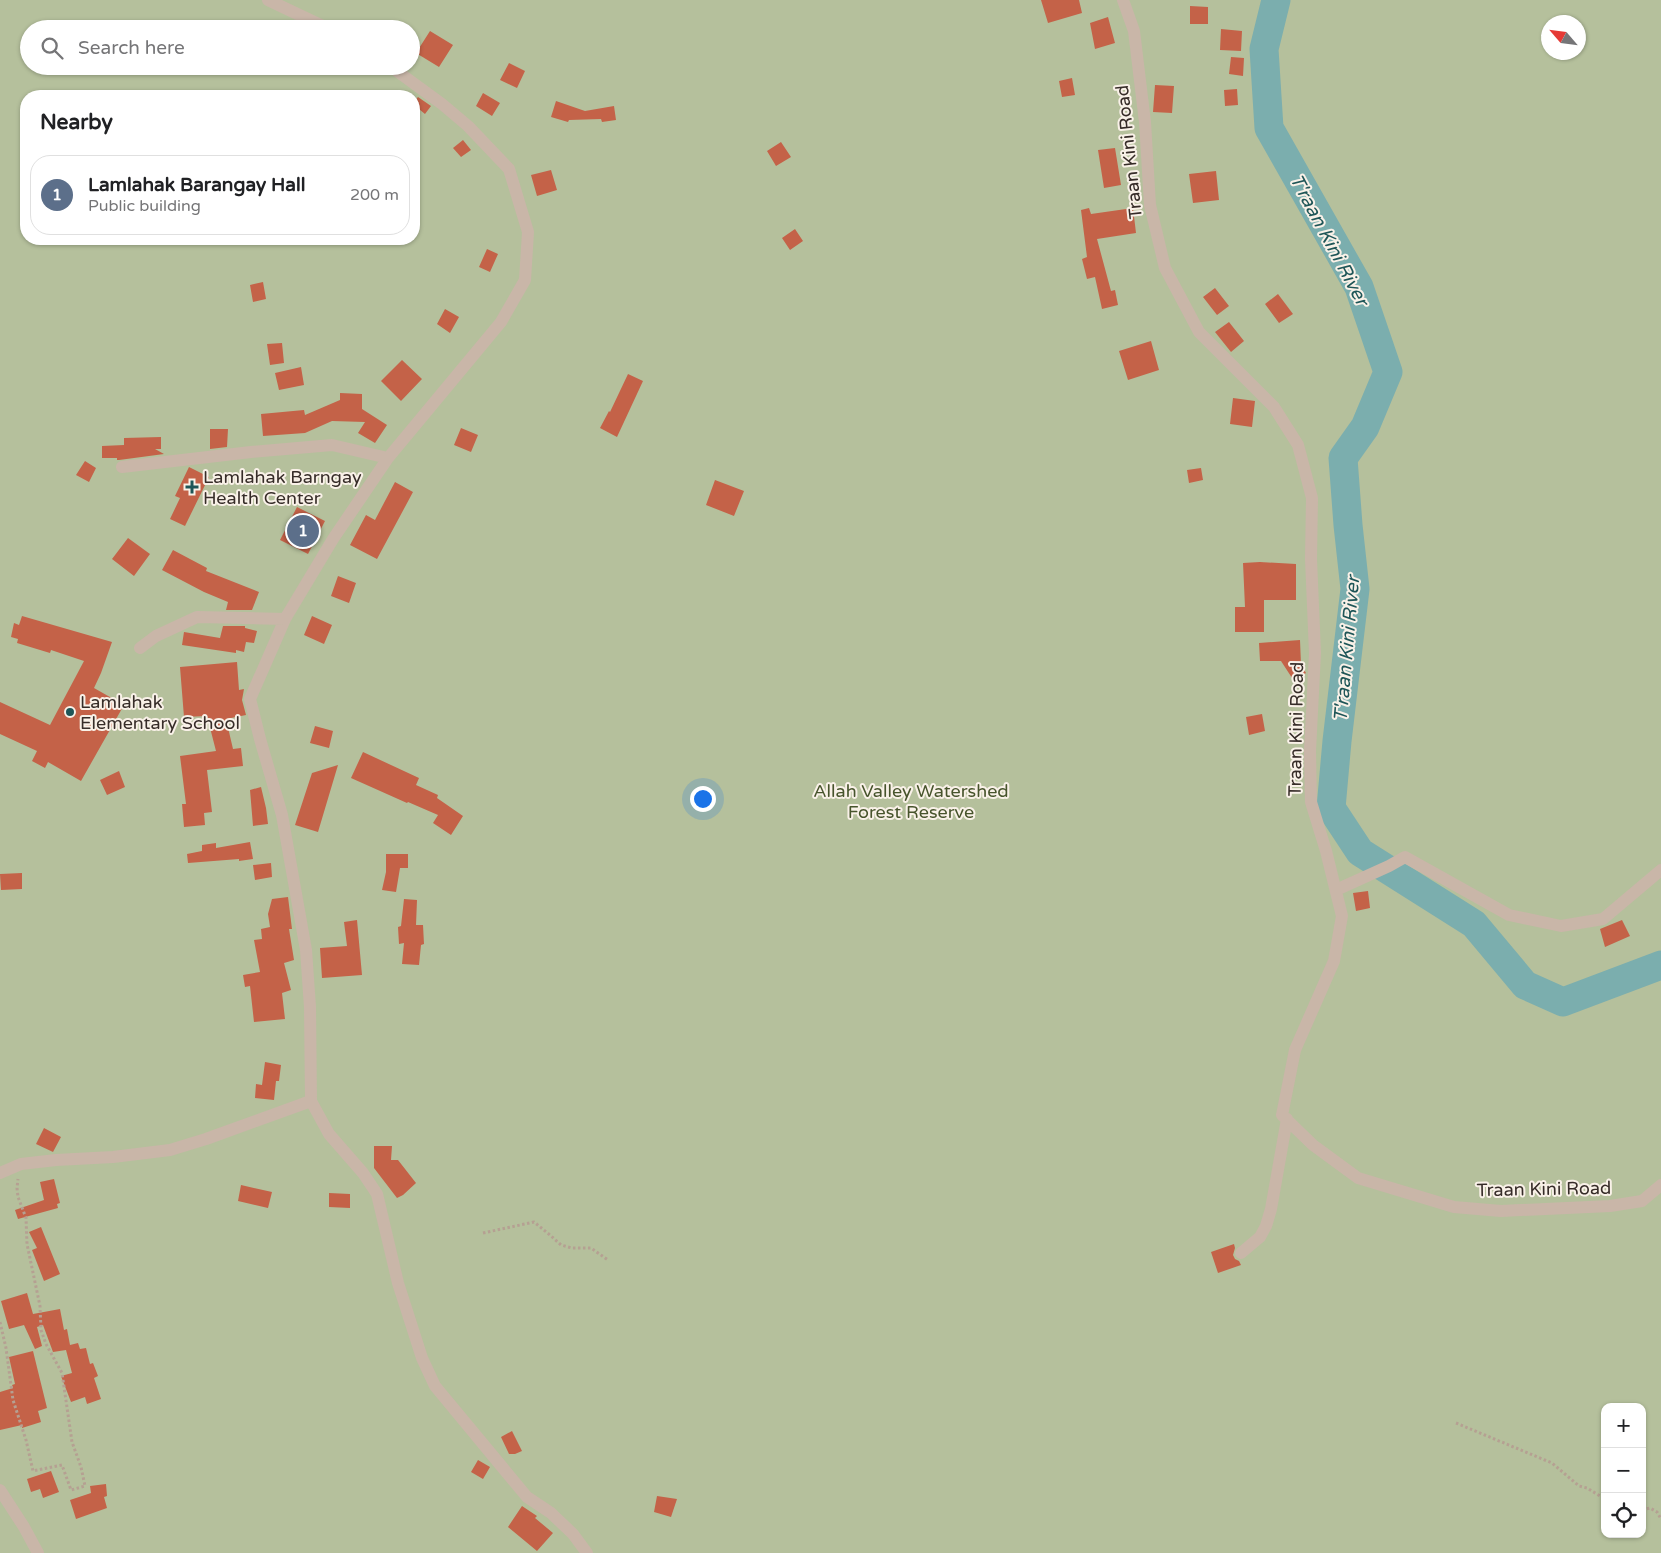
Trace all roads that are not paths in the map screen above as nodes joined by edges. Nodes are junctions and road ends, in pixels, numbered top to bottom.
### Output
1 (268, 0) edge
2 (1123, 0) edge
3 (310, 20) edge
4 (402, 75) edge
5 (388, 458) junction
6 (122, 467) dead end
7 (285, 619) junction
8 (140, 648) dead end
9 (1661, 870) edge
10 (1336, 890) junction
11 (311, 1101) junction
12 (1287, 1119) junction
13 (0, 1173) edge
14 (1661, 1185) edge
15 (1241, 1253) dead end
16 (0, 1490) edge
17 (38, 1553) edge
18 (588, 1553) edge

1 - 3 street
2 - 10 street, Traan Kini Road
4 - 5 street
5 - 6 street
5 - 7 street
7 - 8 street
7 - 11 street
9 - 10 street
10 - 12 street, Traan Kini Road
11 - 13 street
11 - 18 street
12 - 14 street, Traan Kini Road
12 - 15 street
16 - 17 street

